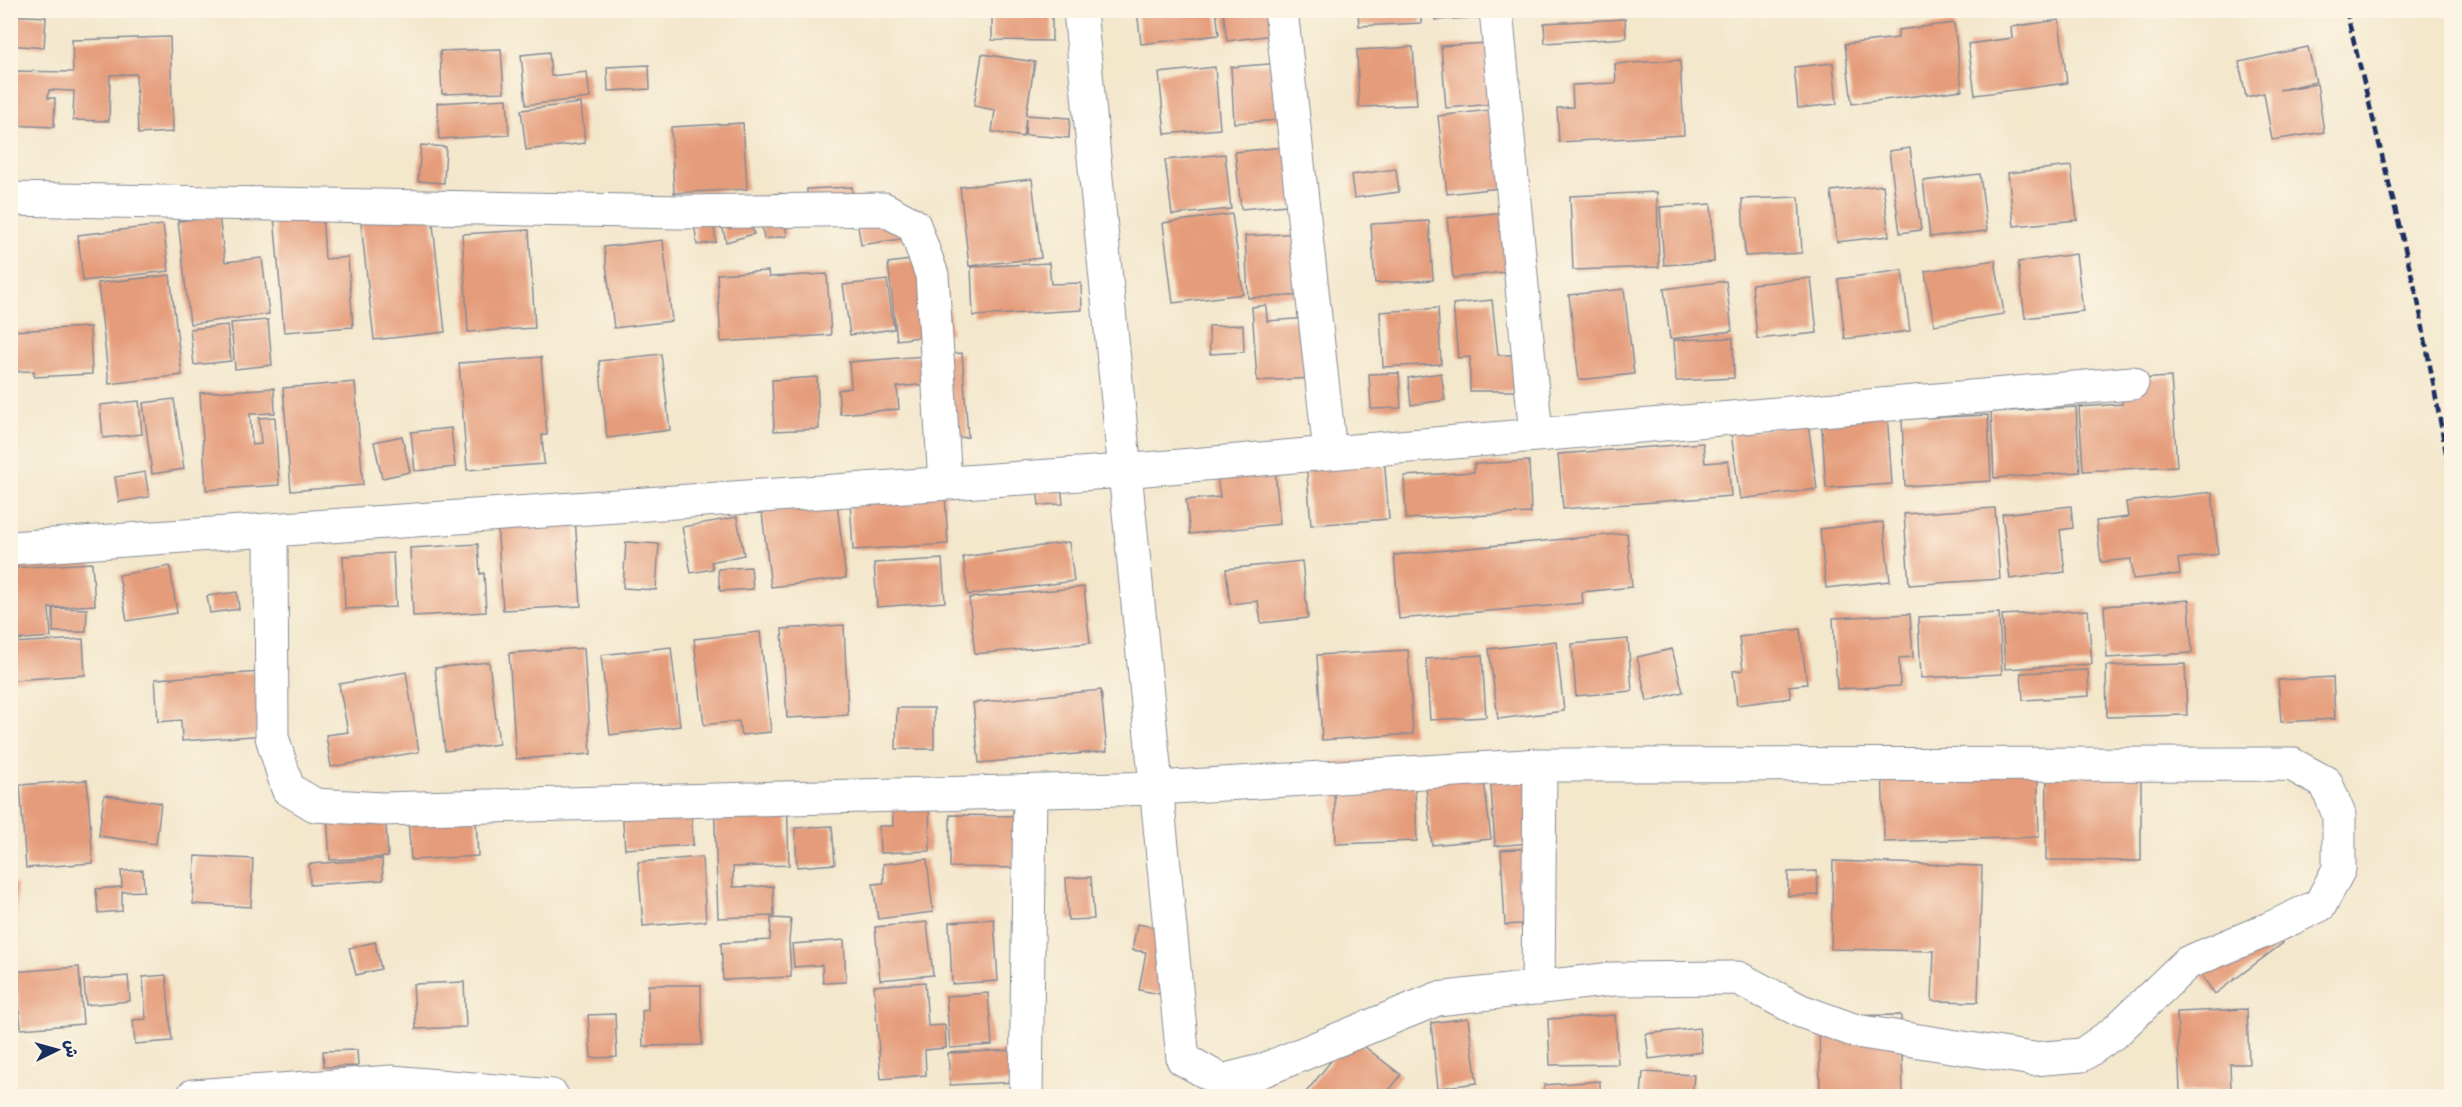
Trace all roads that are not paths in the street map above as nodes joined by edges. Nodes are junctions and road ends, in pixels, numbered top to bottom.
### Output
1 (1080, 10) edge
2 (1281, 10) edge
3 (1496, 10) edge
4 (10, 199) edge
5 (2132, 383) dead end
6 (1536, 435) junction
7 (1330, 453) junction
8 (1123, 471) junction
9 (945, 483) junction
10 (271, 530) junction
11 (10, 548) edge
12 (1540, 765) junction
13 (1156, 788) junction
14 (1030, 792) junction
15 (1538, 988) junction
16 (193, 1096) edge
17 (552, 1096) edge
18 (1026, 1096) edge

1 - 8 street
2 - 7 street
3 - 6 street
4 - 9 street
5 - 6 street
6 - 7 street
7 - 8 street
8 - 9 street
8 - 13 street
9 - 10 street
10 - 11 street
10 - 14 street
12 - 13 street
12 - 15 street
12 - 15 street
13 - 14 street
13 - 15 street
14 - 18 street
16 - 17 street

